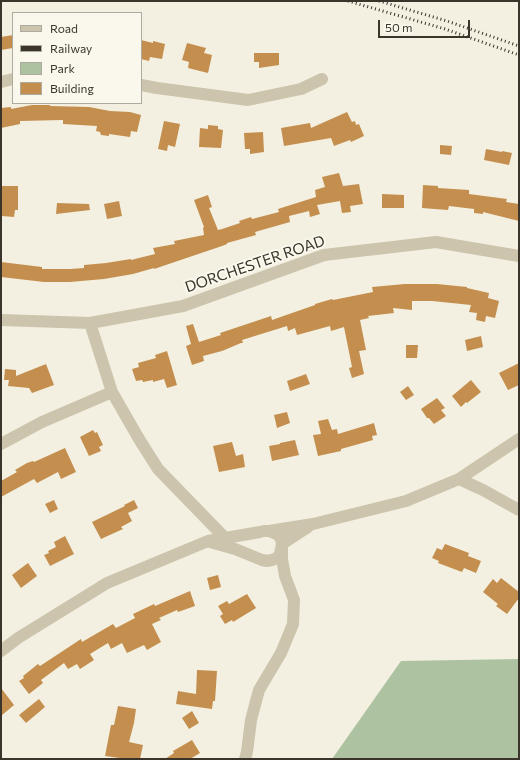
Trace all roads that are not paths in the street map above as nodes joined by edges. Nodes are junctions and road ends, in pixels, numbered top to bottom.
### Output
1 (12, 79) edge
2 (322, 79) dead end
3 (1, 82) edge
4 (142, 85) edge
5 (519, 256) edge
6 (1, 320) edge
7 (90, 324) junction
8 (112, 392) junction
9 (519, 439) edge
10 (1, 444) edge
11 (459, 479) junction
12 (519, 510) edge
13 (313, 524) junction
14 (264, 532) junction
15 (225, 538) junction
16 (208, 541) junction
17 (282, 546) junction
18 (260, 559) junction
19 (285, 576) junction
20 (1, 651) edge
21 (245, 759) edge

1 - 3 street
2 - 4 street
5 - 7 street, DORCHESTER ROAD
6 - 7 street, DORCHESTER ROAD
7 - 8 street
8 - 10 street
8 - 15 street
9 - 11 street
11 - 12 street
11 - 13 street
13 - 14 street
13 - 17 street
14 - 15 street
14 - 17 street
14 - 18 street
15 - 16 street
16 - 18 street
16 - 20 street
17 - 18 street
17 - 19 street
18 - 19 street
19 - 21 street

